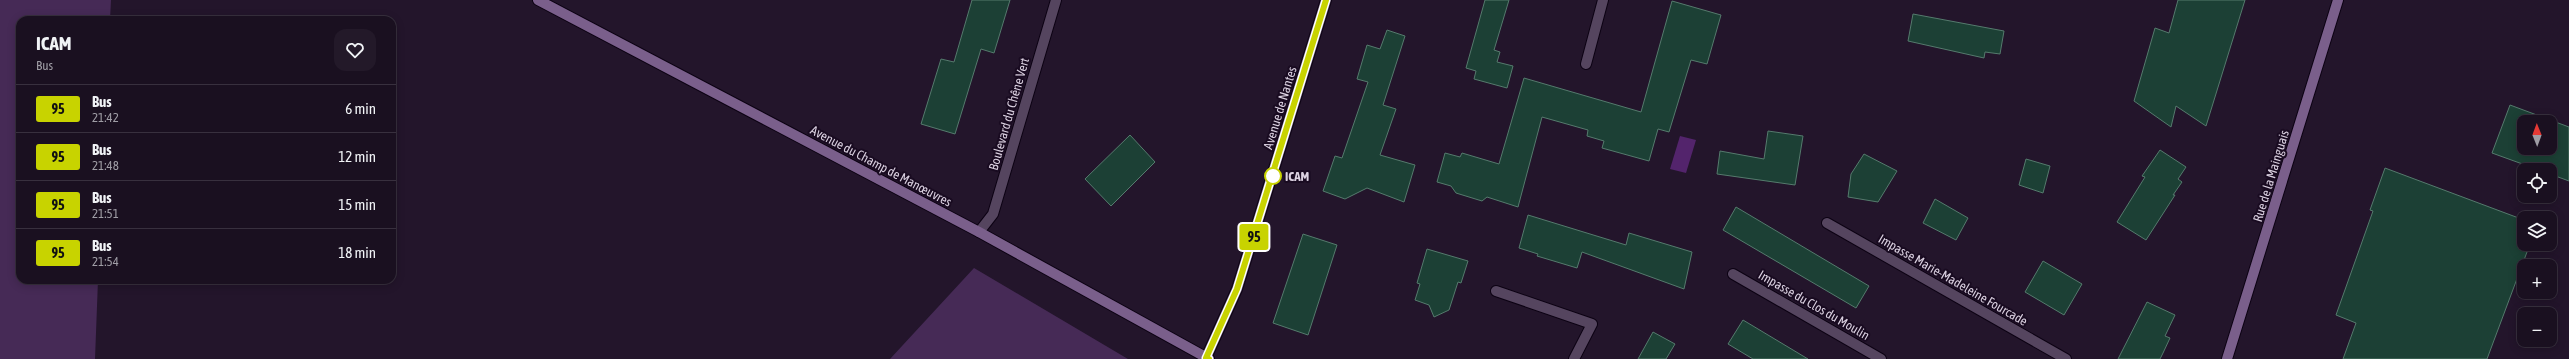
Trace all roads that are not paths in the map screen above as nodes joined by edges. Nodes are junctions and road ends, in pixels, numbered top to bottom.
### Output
1 (538, 0) edge
2 (1056, 0) edge
3 (1326, 0) edge
4 (1603, 0) edge
5 (2338, 0) edge
6 (1586, 64) dead end
7 (1827, 223) dead end
8 (979, 232) junction
9 (1733, 274) dead end
10 (1496, 291) dead end
11 (1208, 358) edge
12 (1574, 359) edge
13 (1881, 359) edge
14 (2066, 359) edge
15 (2227, 359) edge

1 - 8 street, Avenue du Champ de Manœuvres
2 - 8 street, Boulevard du Chêne Vert
3 - 11 street, Avenue de Nantes
4 - 6 street
5 - 15 street, Rue de la Mainguais
7 - 14 street, Impasse Marie-Madeleine Fourcade
8 - 11 street, Avenue du Champ de Manœuvres
9 - 13 street, Impasse du Clos du Moulin
10 - 12 street

